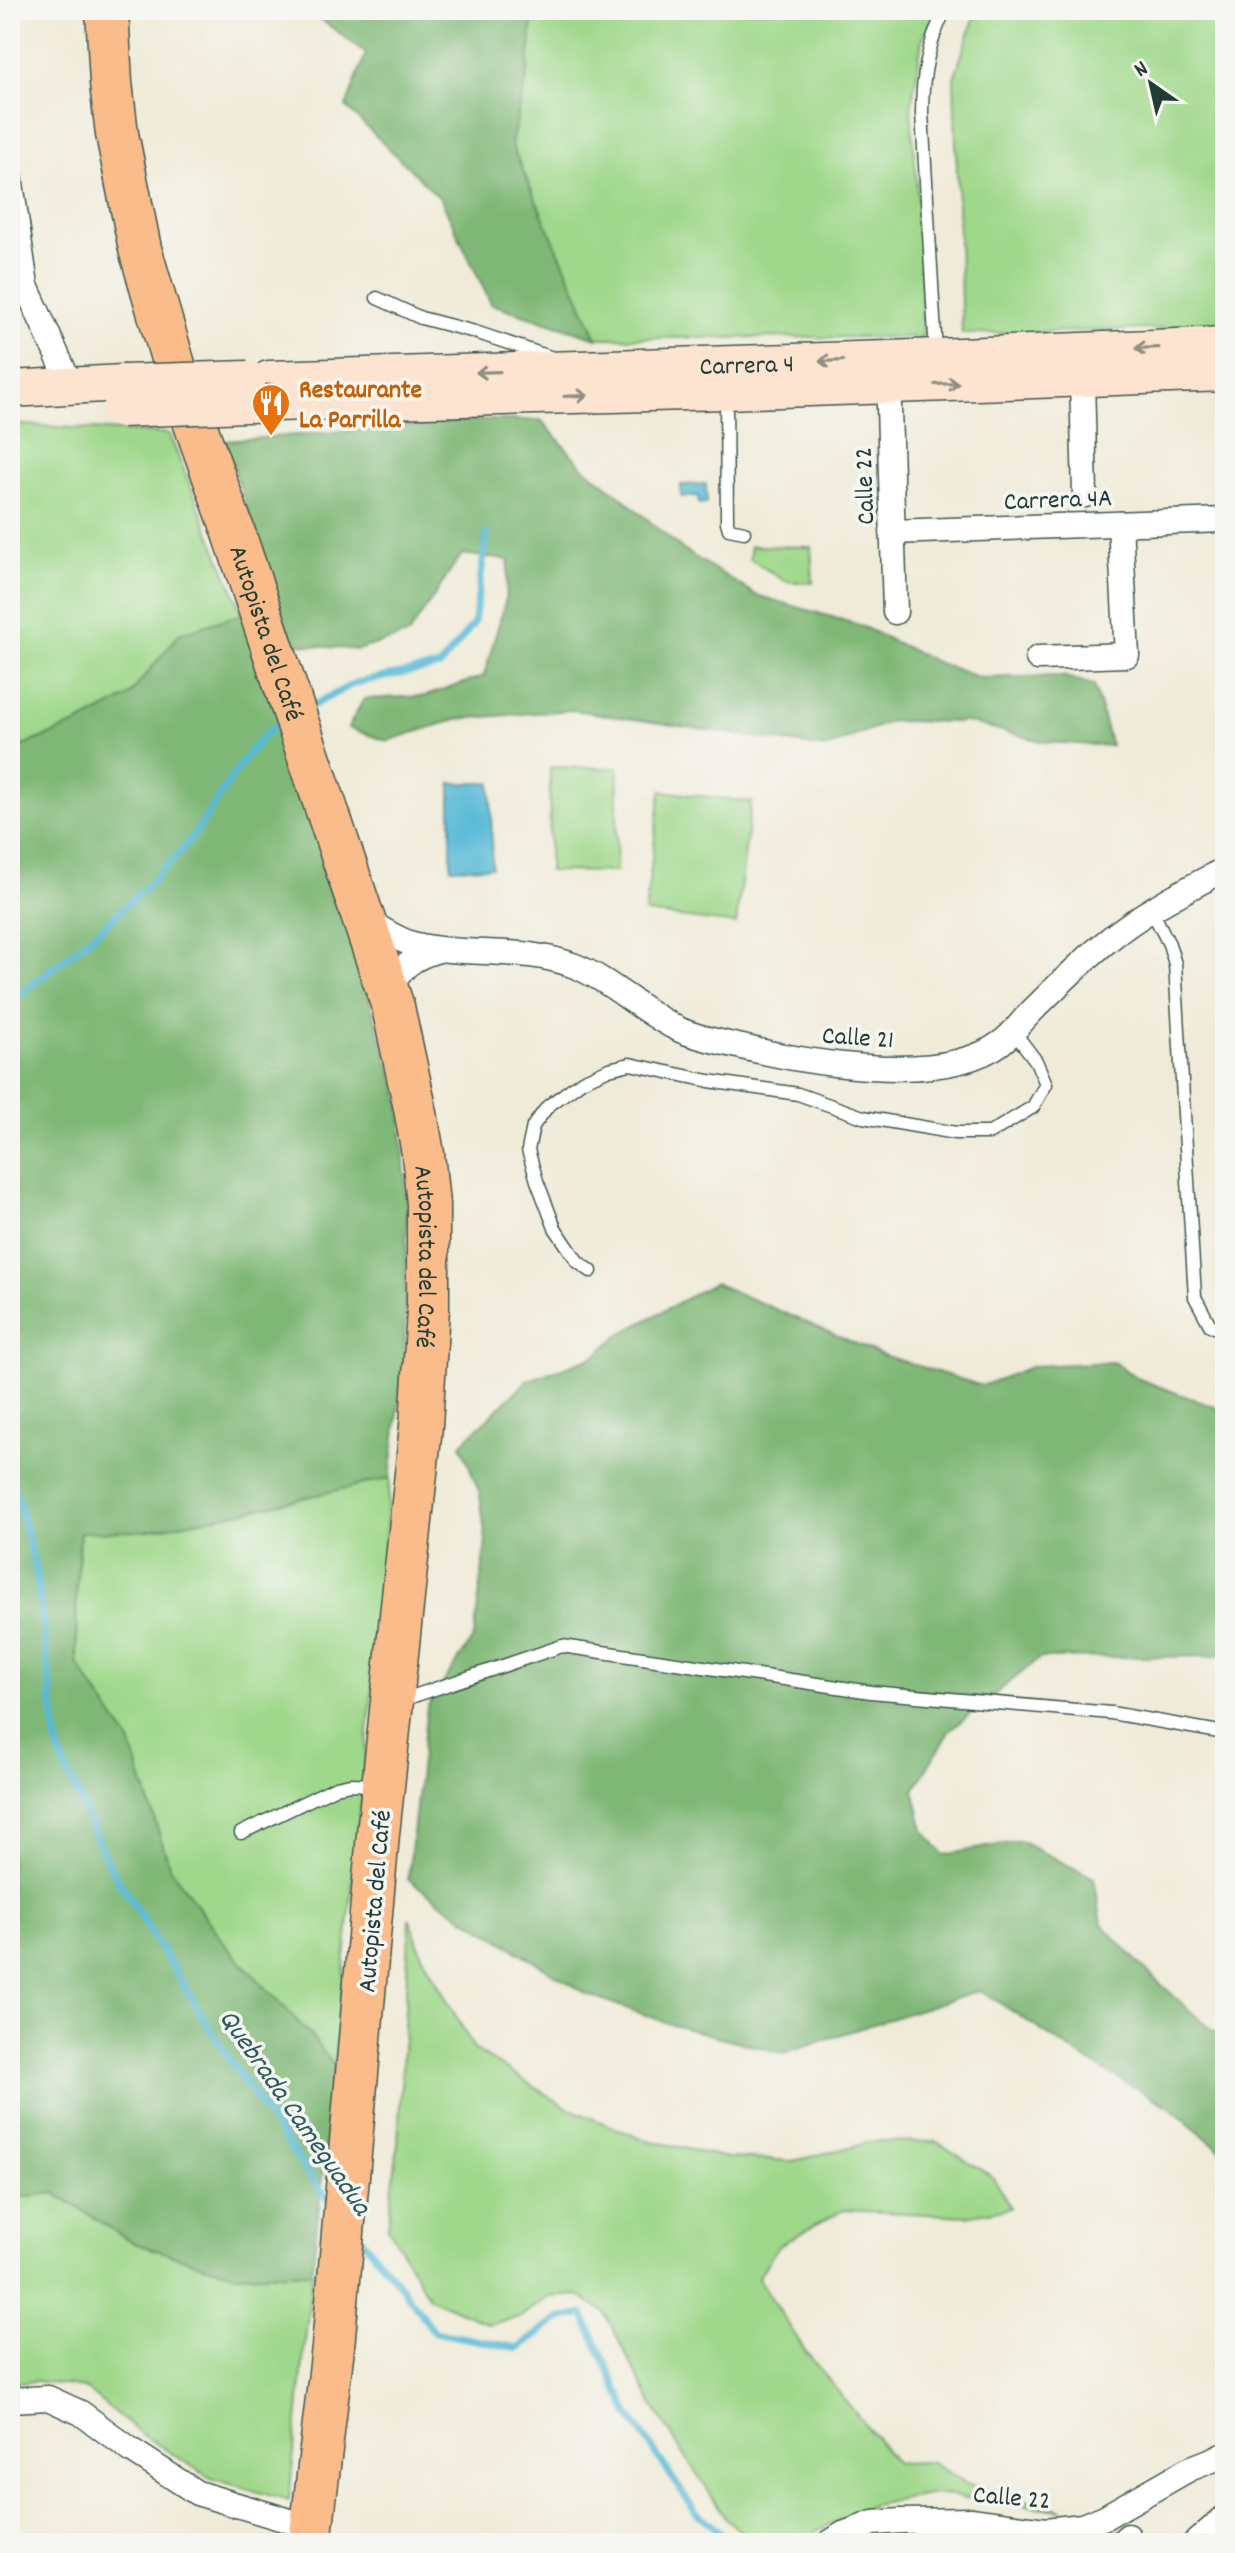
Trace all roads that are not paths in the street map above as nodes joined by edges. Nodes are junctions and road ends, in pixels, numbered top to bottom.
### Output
1 (107, 10) edge
2 (945, 10) edge
3 (10, 176) edge
4 (377, 298) dead end
5 (1225, 345) edge
6 (937, 356) junction
7 (583, 369) junction
8 (888, 372) junction
9 (1225, 373) edge
10 (1082, 379) junction
11 (71, 386) junction
12 (10, 389) edge
13 (272, 391) junction
14 (726, 391) junction
15 (122, 396) junction
16 (10, 399) edge
17 (1085, 495) dead end
18 (1225, 520) edge
19 (1120, 524) junction
20 (744, 532) dead end
21 (892, 532) junction
22 (895, 612) dead end
23 (1038, 658) dead end
24 (1225, 869) edge
25 (1151, 909) junction
26 (364, 919) junction
27 (445, 949) junction
28 (389, 995) junction
29 (1014, 1032) junction
30 (591, 1271) dead end
31 (1225, 1332) edge
32 (393, 1703) junction
33 (1225, 1733) edge
34 (384, 1786) junction
35 (241, 1833) dead end
36 (10, 2400) edge
37 (1225, 2455) edge
38 (1225, 2517) edge
39 (909, 2521) junction
40 (310, 2535) edge
41 (829, 2543) edge
42 (970, 2543) edge
43 (1195, 2543) edge

1 - 26 highway, Autopista del Café
2 - 6 lane
3 - 11 street
4 - 7 lane
5 -> 6 main road, Carrera 4
6 - 8 main road, Carrera 4
8 -> 7 main road, Carrera 4
7 -> 13 main road, Carrera 4
8 -> 10 main road, Carrera 4
8 - 14 main road, Carrera 4
8 - 21 street, Calle 22
9 - 10 main road, Carrera 4
10 - 17 street
11 - 12 main road
11 - 15 main road
13 -> 14 main road, Carrera 4
13 - 15 main road, bridge
14 - 20 lane
15 - 16 main road
18 - 19 street, Carrera 4A
19 - 21 street, Carrera 4A
19 - 23 street
21 - 22 street, Calle 22
24 - 25 street, Calle 21
25 - 29 street, Calle 21
25 - 31 lane
26 - 27 street, Calle 21
26 - 28 highway, Autopista del Café
27 - 28 street, Calle 21
27 - 29 street, Calle 21
28 - 32 highway, Autopista del Café
29 - 30 lane
32 - 33 lane
32 - 34 highway, Autopista del Café
34 - 35 lane
34 - 40 highway, Autopista del Café
36 - 40 street
37 - 39 street, Calle 22
38 - 43 street
39 - 41 street, Calle 22
39 - 42 street

